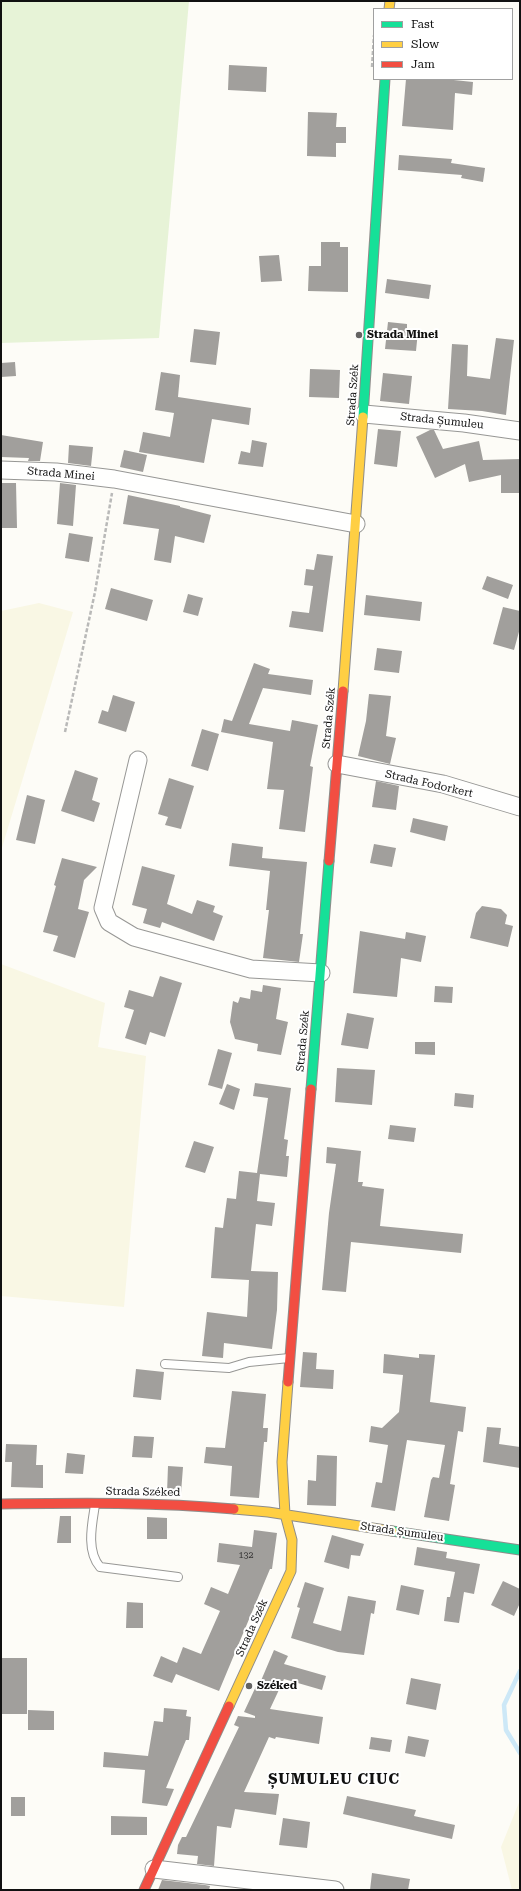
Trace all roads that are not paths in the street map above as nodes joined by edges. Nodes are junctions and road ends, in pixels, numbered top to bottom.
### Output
1 (384, 80) edge
2 (364, 414) junction
3 (520, 431) edge
4 (1, 470) edge
5 (356, 524) junction
6 (138, 760) dead end
7 (337, 764) junction
8 (520, 807) edge
9 (321, 973) junction
10 (290, 1358) junction
11 (165, 1364) dead end
12 (95, 1503) junction
13 (1, 1504) edge
14 (285, 1514) junction
15 (520, 1550) edge
16 (178, 1577) dead end
17 (154, 1869) junction
18 (144, 1890) edge
19 (335, 1890) edge

1 - 2 street, Strada Szék
2 - 3 street, Strada Șumuleu
2 - 5 street, Strada Szék
4 - 5 street, Strada Minei
5 - 7 street, Strada Szék
6 - 9 street
7 - 8 street, Strada Fodorkert
7 - 9 street, Strada Szék
9 - 10 street, Strada Szék
10 - 11 lane
10 - 14 street, Strada Szék
12 - 13 street, Strada Széked
12 - 14 street, Strada Széked
12 - 16 lane
14 - 15 street, Strada Șumuleu
14 - 17 street, Strada Szék
17 - 18 street, Strada Szék
17 - 19 street

